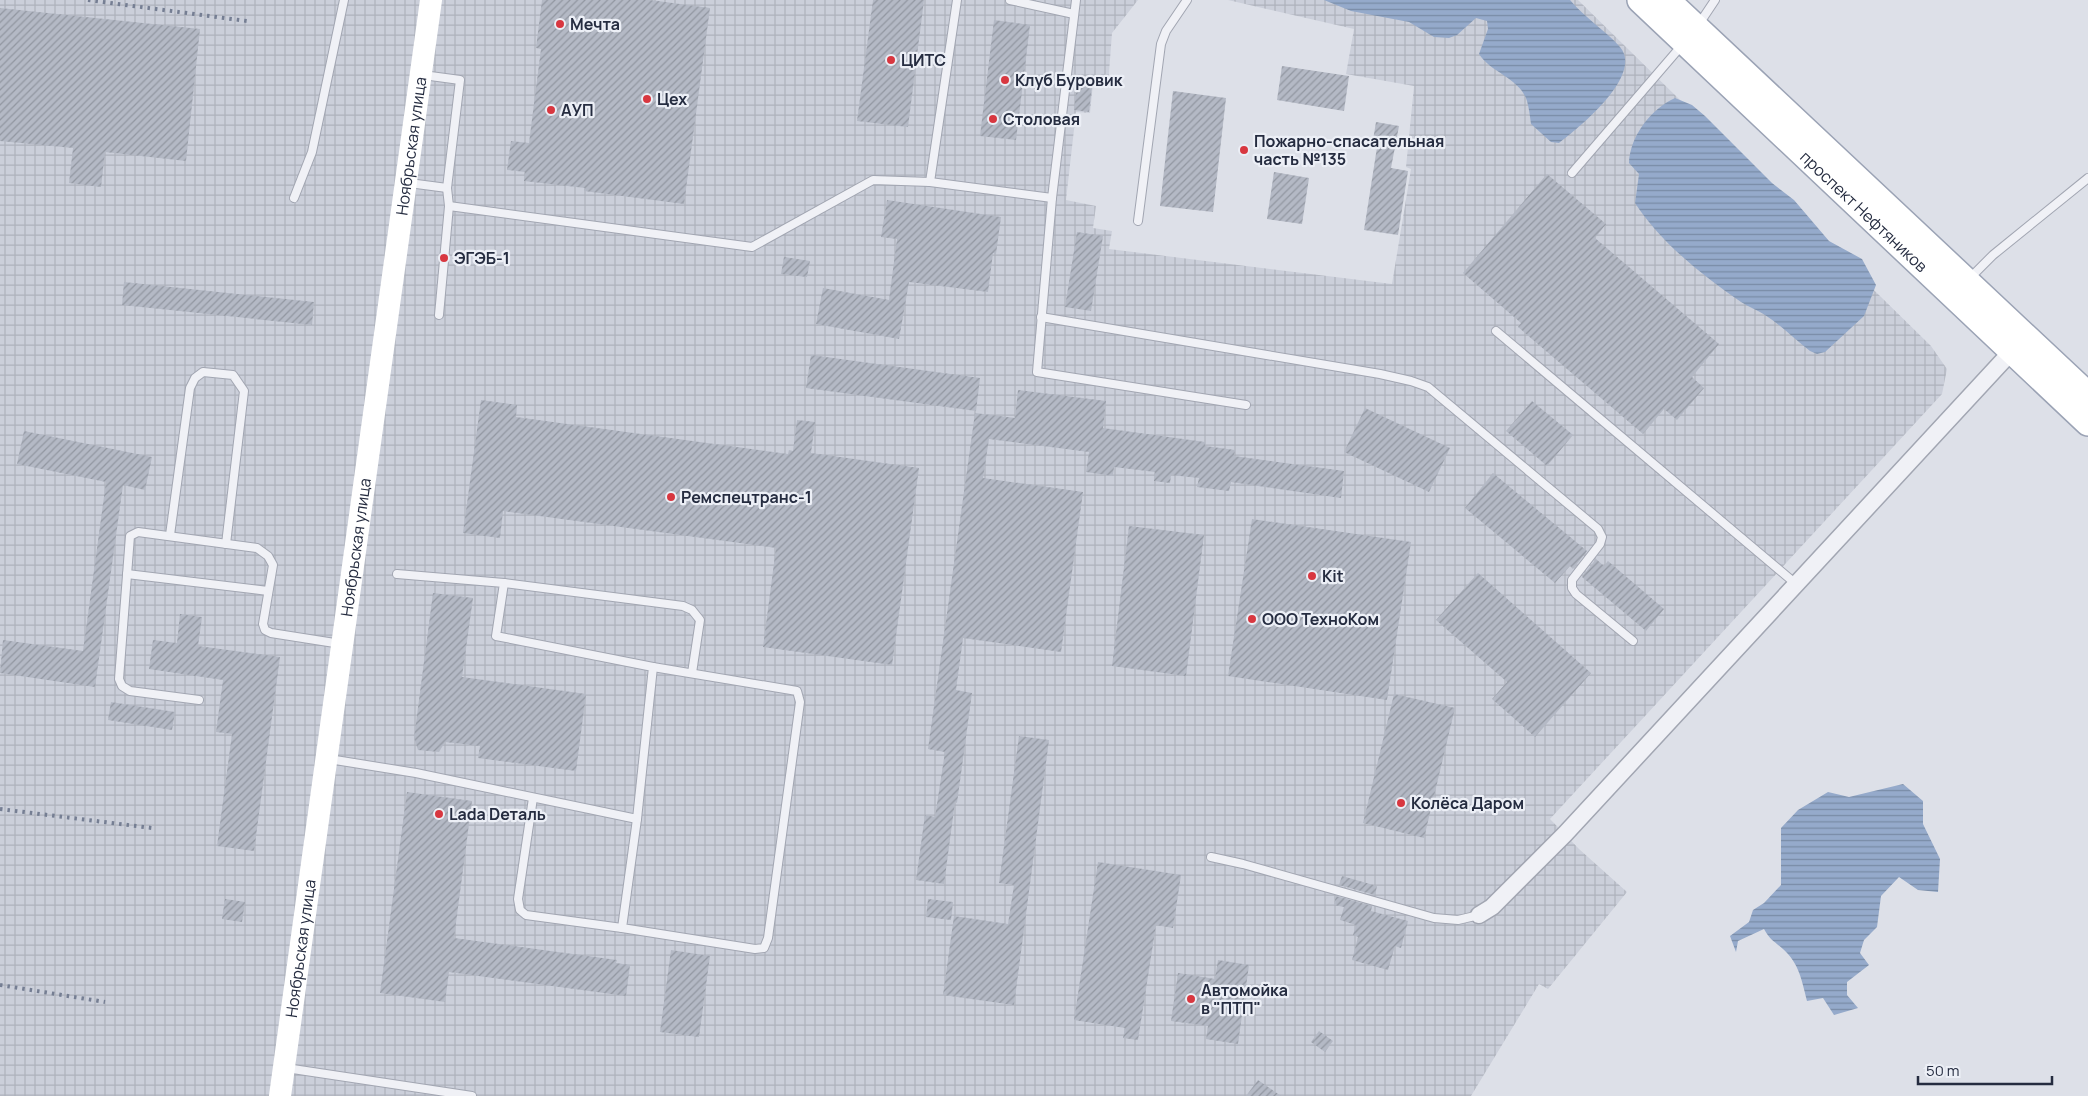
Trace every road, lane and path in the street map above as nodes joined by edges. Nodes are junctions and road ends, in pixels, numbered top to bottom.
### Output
1 (344, 0) edge
2 (431, 0) edge
3 (957, 0) edge
4 (1010, 0) edge
5 (1076, 0) edge
6 (1188, 0) edge
7 (1640, 0) edge
8 (1667, 0) edge
9 (1715, 0) edge
10 (1074, 14) junction
11 (1690, 35) junction
12 (420, 74) junction
13 (1572, 173) dead end
14 (2088, 178) edge
15 (407, 182) junction
16 (930, 182) junction
17 (446, 188) junction
18 (294, 198) dead end
19 (1052, 198) junction
20 (449, 206) junction
21 (1138, 222) dead end
22 (1960, 289) junction
23 (439, 315) dead end
24 (1041, 317) junction
25 (1496, 331) dead end
26 (2018, 343) junction
27 (2088, 395) edge
28 (1246, 405) dead end
29 (2088, 423) edge
30 (170, 535) junction
31 (226, 544) junction
32 (127, 574) junction
33 (397, 574) dead end
34 (504, 583) junction
35 (1796, 584) junction
36 (268, 592) junction
37 (1633, 640) dead end
38 (343, 644) junction
39 (653, 667) junction
40 (692, 673) junction
41 (199, 700) dead end
42 (326, 759) junction
43 (533, 798) junction
44 (637, 819) junction
45 (1211, 857) dead end
46 (1480, 915) joint
47 (622, 928) junction
48 (284, 1067) junction
49 (280, 1096) edge
50 (472, 1096) edge

1 - 18 lane
2 - 12 main road, Ноябрьская улица
3 - 16 lane
4 - 10 lane
5 - 10 lane
6 - 21 lane
7 - 11 main road, проспект Нефтяников
8 - 11 main road, проспект Нефтяников
9 - 11 lane
10 - 19 lane
11 - 13 lane
11 - 22 main road, проспект Нефтяников
12 - 15 main road, Ноябрьская улица
12 - 17 lane
14 - 22 lane
15 - 17 lane
15 - 38 main road, Ноябрьская улица
16 - 19 lane
16 - 20 lane
17 - 20 lane
19 - 24 lane
20 - 23 lane
22 - 26 main road, проспект Нефтяников
24 - 28 lane
24 - 37 lane
25 - 35 lane
26 - 27 main road, проспект Нефтяников
26 - 29 main road, проспект Нефтяников
26 - 35 street
30 - 31 lane
30 - 31 lane
30 - 32 lane
31 - 36 lane
32 - 36 lane
32 - 41 lane
33 - 34 lane
34 - 39 lane
34 - 40 lane
35 - 46 street
36 - 38 lane
38 - 42 main road, Ноябрьская улица
39 - 40 lane
39 - 44 lane
40 - 47 lane
42 - 43 lane
42 - 48 main road, Ноябрьская улица
43 - 44 lane
43 - 47 lane
44 - 47 lane
45 - 46 lane
48 - 49 main road, Ноябрьская улица
48 - 50 lane

